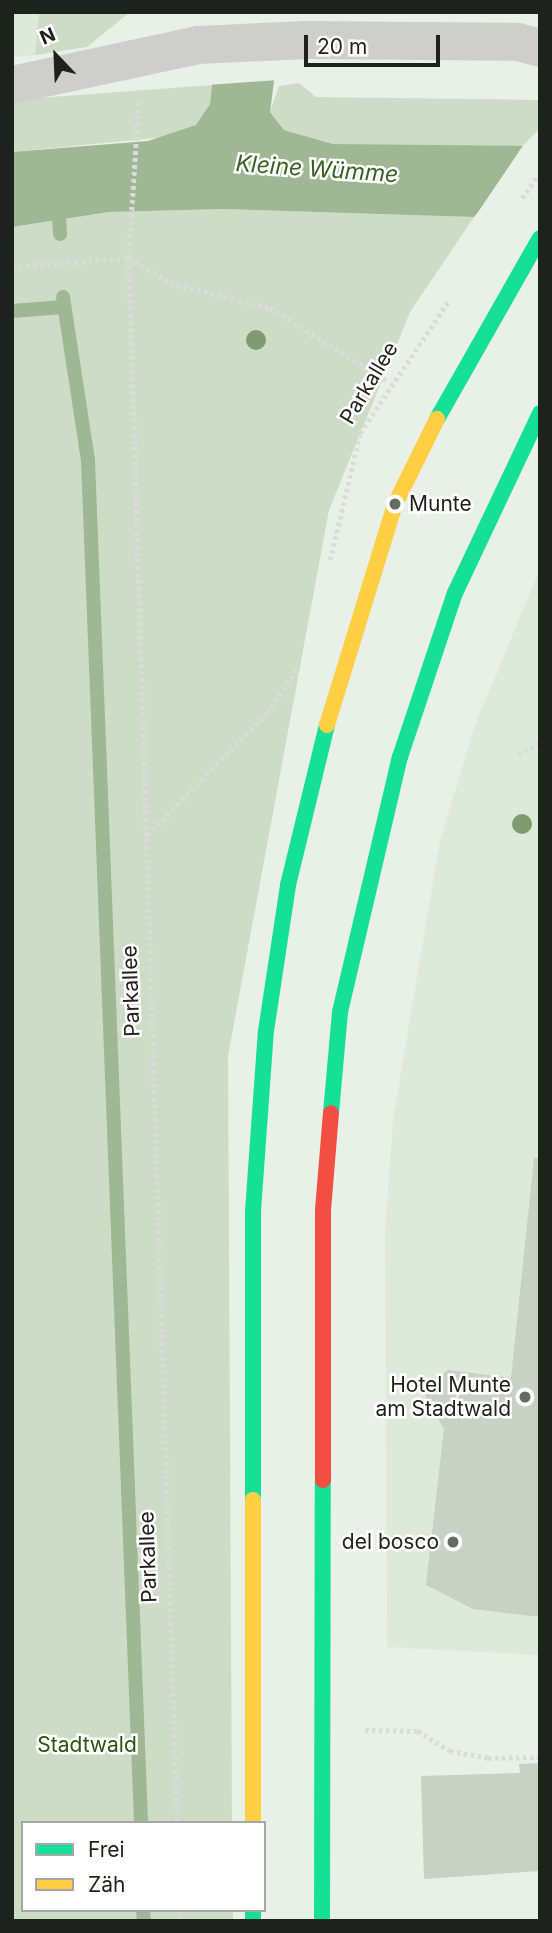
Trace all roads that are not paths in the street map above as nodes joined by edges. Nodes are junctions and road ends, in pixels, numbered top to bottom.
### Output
1 (540, 48) edge
2 (12, 85) edge
3 (540, 238) edge
4 (540, 413) edge
5 (253, 1821) edge
6 (322, 1921) edge

1 - 2 street
3 - 5 main road
4 - 6 main road

